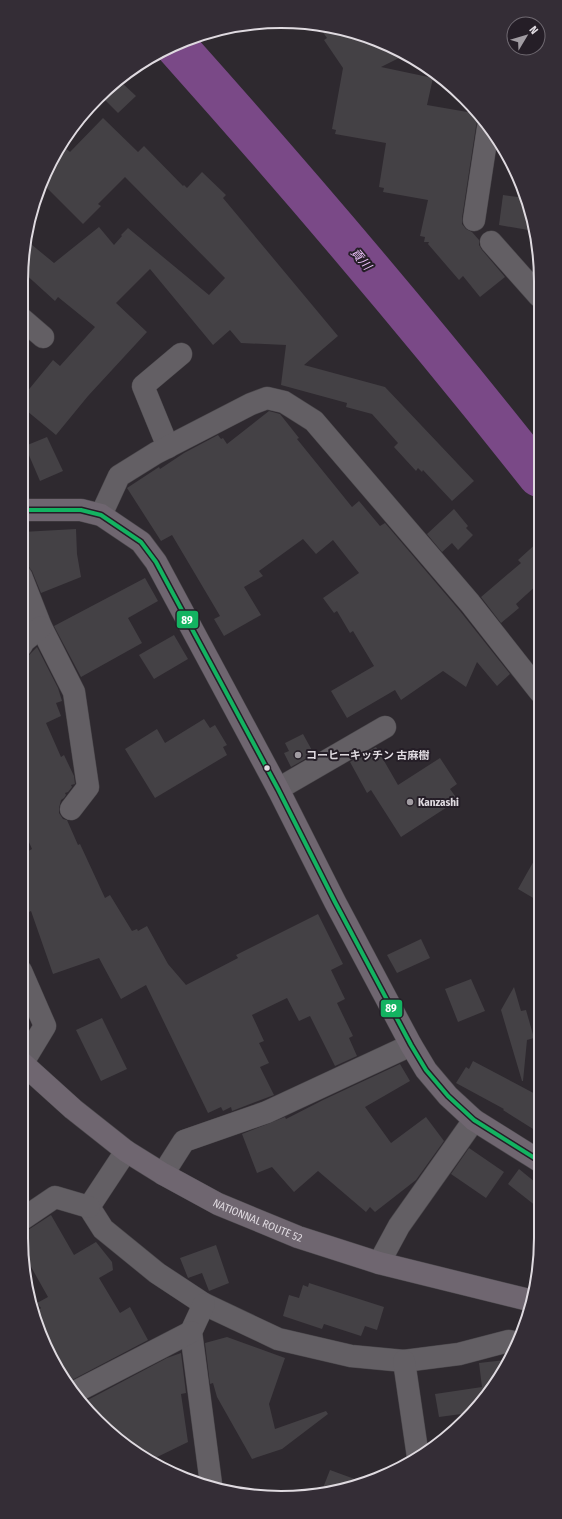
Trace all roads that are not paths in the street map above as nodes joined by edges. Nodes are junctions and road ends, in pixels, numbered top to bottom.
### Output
1 (487, 134) edge
2 (474, 220) dead end
3 (491, 242) dead end
4 (534, 290) edge
5 (28, 324) edge
6 (43, 337) dead end
7 (181, 354) dead end
8 (168, 447) junction
9 (28, 510) edge
10 (101, 515) junction
11 (28, 594) edge
12 (41, 627) junction
13 (28, 638) edge
14 (534, 684) edge
15 (385, 727) dead end
16 (278, 789) junction
17 (71, 809) dead end
18 (28, 987) edge
19 (411, 1044) junction
20 (28, 1053) edge
21 (28, 1068) edge
22 (474, 1120) junction
23 (126, 1151) junction
24 (534, 1158) edge
25 (163, 1174) junction
26 (89, 1207) junction
27 (28, 1215) edge
28 (379, 1263) junction
29 (526, 1299) edge
30 (204, 1304) junction
31 (191, 1332) junction
32 (512, 1342) edge
33 (404, 1361) junction
34 (79, 1390) edge
35 (417, 1451) edge
36 (211, 1481) edge

1 - 2 street
3 - 4 street
5 - 6 street
7 - 8 street
8 - 10 street
8 - 14 street
9 - 10 highway
10 - 16 highway
11 - 12 street
12 - 13 street
12 - 17 street
15 - 16 street
16 - 19 highway
18 - 20 street
19 - 22 highway
19 - 25 street
21 - 23 highway, NATIONNAL ROUTE 52
22 - 24 highway
22 - 28 street
23 - 25 highway, NATIONNAL ROUTE 52
23 - 26 street
25 - 28 highway, NATIONNAL ROUTE 52
26 - 27 street
26 - 30 street
28 - 29 highway, NATIONNAL ROUTE 52
30 - 31 street
30 - 33 street
31 - 34 street
31 - 36 street
32 - 33 street
33 - 35 street

